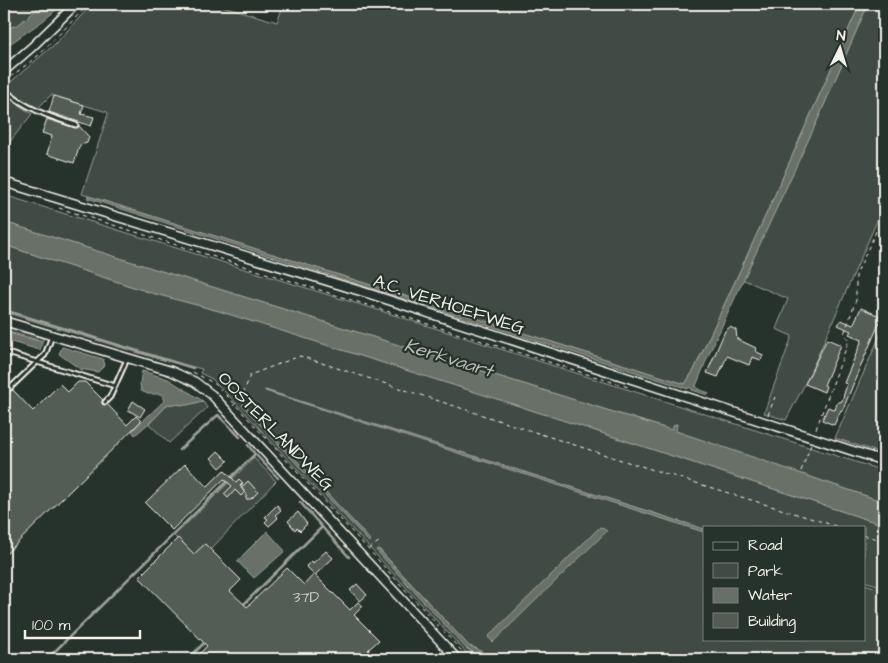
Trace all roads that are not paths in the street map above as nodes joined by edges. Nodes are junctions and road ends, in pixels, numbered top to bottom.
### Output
1 (76, 4) edge
2 (4, 71) edge
3 (4, 89) edge
4 (76, 125) dead end
5 (4, 182) edge
6 (4, 321) edge
7 (53, 335) junction
8 (4, 352) edge
9 (127, 358) junction
10 (37, 362) junction
11 (115, 386) junction
12 (10, 388) dead end
13 (105, 402) dead end
14 (884, 461) edge
15 (457, 659) edge

1 - 2 street
3 - 4 lane
5 - 14 street, A.C. VERHOEFWEG
6 - 7 street, OOSTERLANDWEG
7 - 9 street, OOSTERLANDWEG
7 - 10 lane
8 - 10 lane
9 - 11 lane
9 - 15 street, OOSTERLANDWEG
10 - 11 lane
10 - 12 lane
11 - 13 lane

